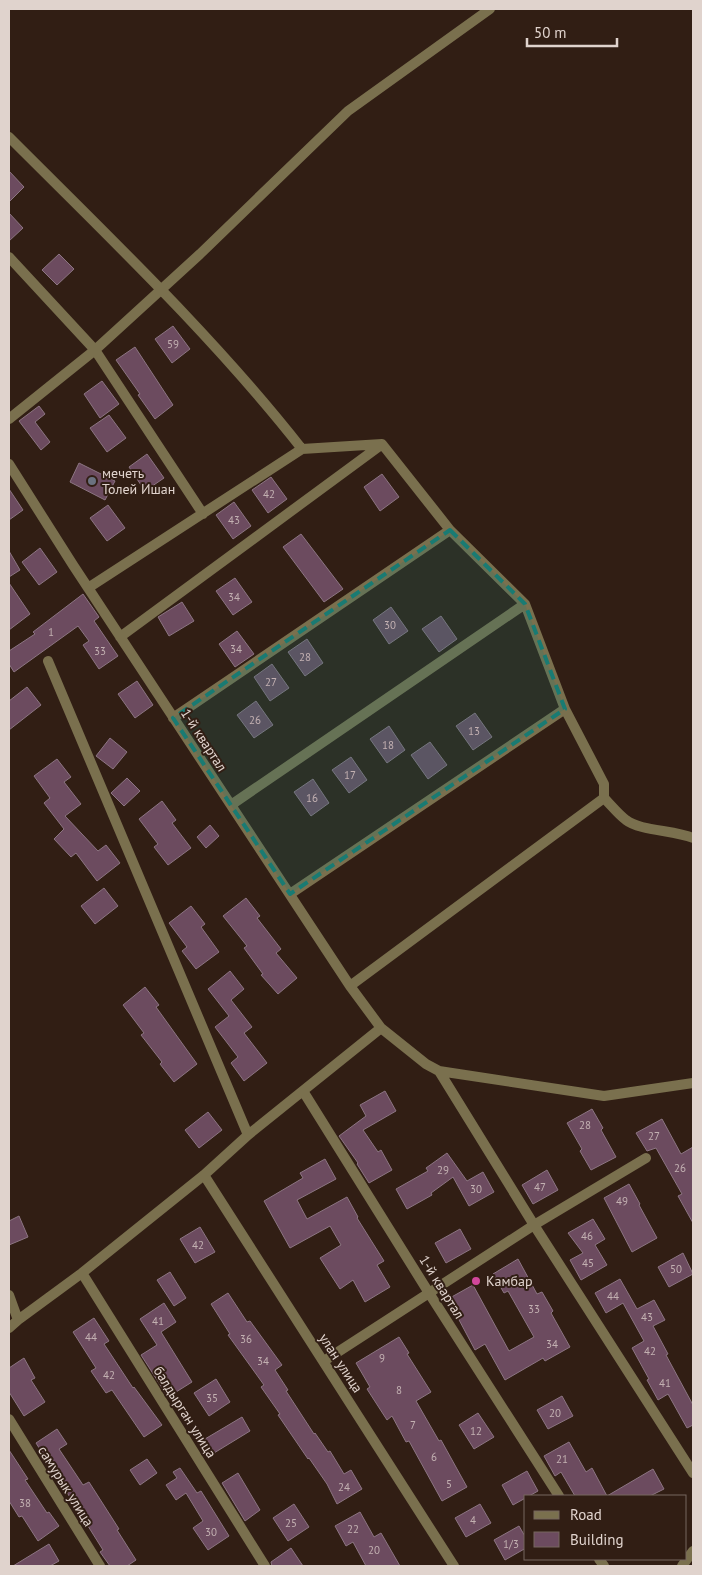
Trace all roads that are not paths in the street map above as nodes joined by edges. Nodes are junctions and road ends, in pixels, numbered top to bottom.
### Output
1 (490, 9) edge
2 (9, 137) edge
3 (9, 258) edge
4 (162, 289) junction
5 (96, 350) junction
6 (9, 419) edge
7 (382, 444) junction
8 (302, 450) junction
9 (9, 464) edge
10 (203, 514) junction
11 (450, 530) junction
12 (88, 588) junction
13 (525, 604) junction
14 (120, 637) junction
15 (48, 661) dead end
16 (565, 709) junction
17 (174, 718) junction
18 (604, 798) junction
19 (231, 805) junction
20 (693, 838) edge
21 (290, 894) junction
22 (350, 986) junction
23 (381, 1028) junction
24 (439, 1072) junction
25 (693, 1083) edge
26 (302, 1091) junction
27 (248, 1135) junction
28 (646, 1158) dead end
29 (204, 1175) junction
30 (534, 1225) junction
31 (82, 1273) junction
32 (429, 1293) junction
33 (9, 1299) edge
34 (18, 1320) junction
35 (9, 1328) edge
36 (324, 1361) junction
37 (9, 1419) edge
38 (693, 1473) edge
39 (558, 1495) edge
40 (100, 1566) edge
41 (265, 1566) edge
42 (454, 1566) edge

1 - 4 street
2 - 4 street
3 - 5 street
4 - 5 street
4 - 8 street
5 - 6 street
5 - 10 street
7 - 8 street
7 - 11 street
7 - 14 street
8 - 10 street
9 - 12 street, 1-й квартал
10 - 12 street
11 - 13 street
11 - 17 street
12 - 14 street, 1-й квартал
13 - 16 street
13 - 19 street
14 - 17 street, 1-й квартал
15 - 27 street
16 - 18 street
16 - 21 street
17 - 19 street, 1-й квартал
18 - 20 street
18 - 22 street
19 - 21 street, 1-й квартал
21 - 22 street, 1-й квартал
22 - 23 street, 1-й квартал
23 - 24 street, 1-й квартал
23 - 26 street
24 - 25 street
24 - 30 street
26 - 27 street
26 - 32 street, 1-й квартал
27 - 29 street
28 - 30 street
29 - 31 street
29 - 36 street, улан улица
30 - 32 street
30 - 38 street
31 - 34 street
31 - 41 street, балдырган улица
32 - 36 street
32 - 39 street, 1-й квартал
33 - 34 street
34 - 35 street
36 - 42 street, улан улица
37 - 40 street, самурык улица

